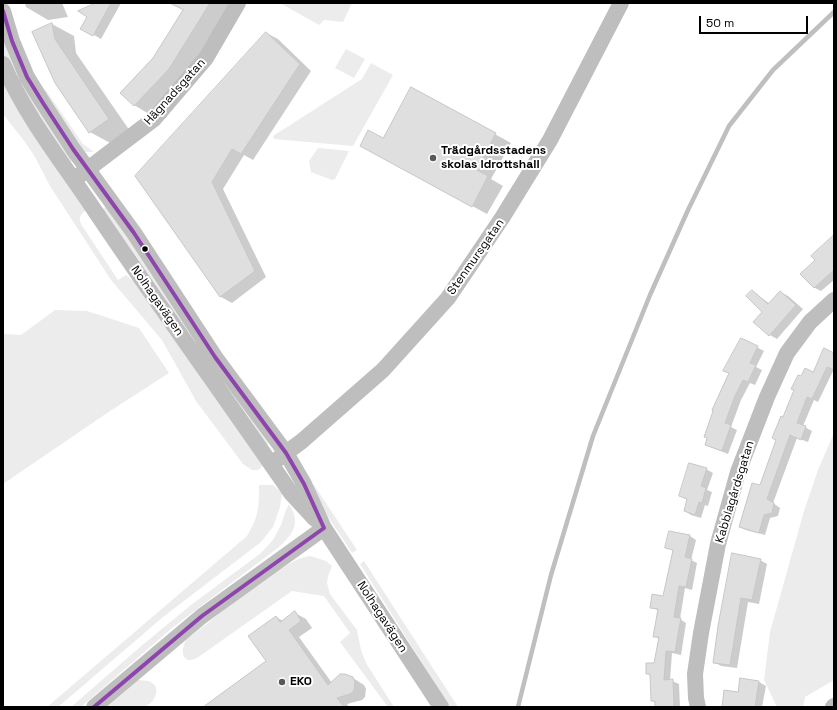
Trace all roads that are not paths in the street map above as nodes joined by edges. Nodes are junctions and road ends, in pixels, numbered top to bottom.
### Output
1 (238, 3) edge
2 (621, 3) edge
3 (3, 12) edge
4 (3, 64) edge
5 (88, 169) junction
6 (74, 179) junction
7 (834, 300) edge
8 (286, 453) junction
9 (271, 464) junction
10 (324, 528) junction
11 (94, 707) edge
12 (441, 707) edge
13 (698, 707) edge

1 - 5 street, Hägnadsgatan
2 - 8 street, Stenmursgatan
3 - 5 street, Nolhagavägen
4 - 6 street, Nolhagavägen
5 - 6 street, Hägnadsgatan
5 - 8 street, Nolhagavägen
6 - 9 street, Nolhagavägen
7 - 13 street, Kabblagårdsgatan
8 - 9 street, Stenmursgatan
8 - 10 street, Nolhagavägen
9 - 10 street, Nolhagavägen
10 - 11 street
10 - 12 street, Nolhagavägen

